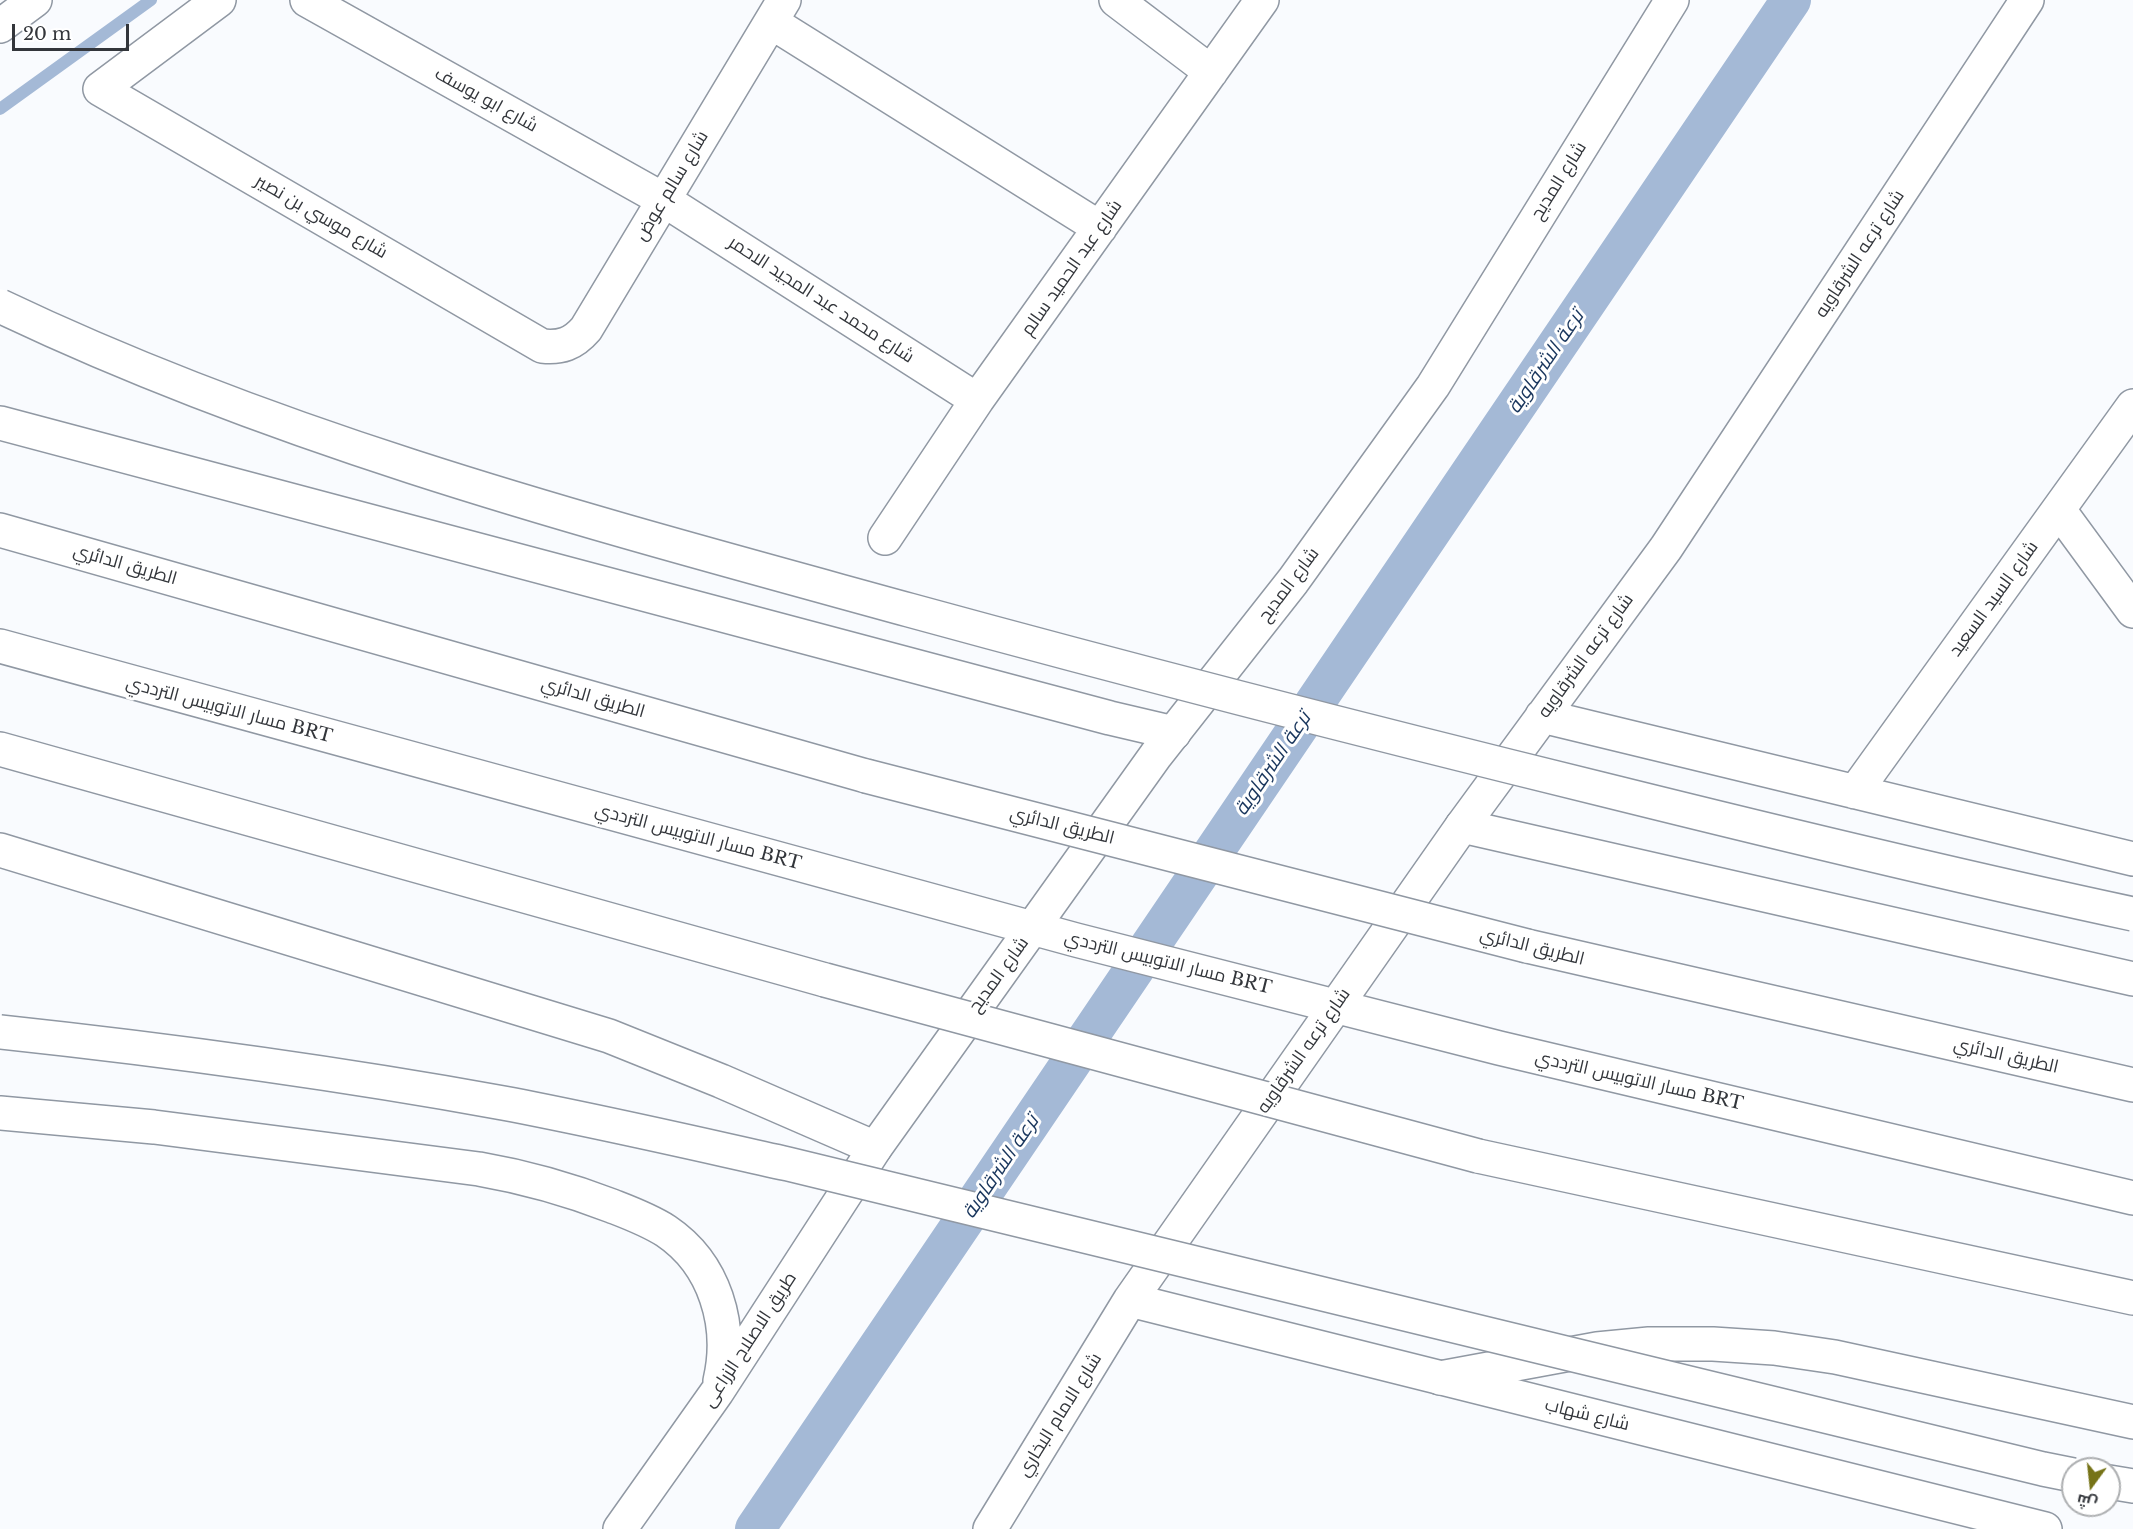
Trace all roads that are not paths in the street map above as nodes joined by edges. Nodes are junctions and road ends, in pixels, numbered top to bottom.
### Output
1 (35, 0) edge
2 (219, 0) edge
3 (308, 0) edge
4 (1116, 0) edge
5 (1262, 0) edge
6 (1672, 0) edge
7 (2027, 0) edge
8 (777, 11) edge
9 (0, 26) edge
10 (1211, 72) junction
11 (664, 200) junction
12 (1100, 228) junction
13 (0, 306) edge
14 (542, 346) joint
15 (977, 400) junction
16 (0, 423) edge
17 (2129, 426) edge
18 (2059, 510) junction
19 (0, 530) edge
20 (885, 538) dead end
21 (2133, 611) edge
22 (0, 646) edge
23 (1542, 716) junction
24 (1174, 733) junction
25 (0, 749) edge
26 (1855, 792) junction
27 (1462, 826) junction
28 (0, 850) edge
29 (2133, 859) edge
30 (2133, 914) edge
31 (2133, 979) edge
32 (0, 1032) edge
33 (2133, 1084) edge
34 (0, 1113) edge
35 (874, 1148) junction
36 (2133, 1198) edge
37 (2133, 1298) edge
38 (1130, 1300) junction
39 (1440, 1378) junction
40 (717, 1392) junction
41 (2133, 1422) edge
42 (2061, 1473) edge
43 (620, 1529) edge
44 (990, 1529) edge
45 (2044, 1529) edge

1 - 9 main road
2 - 14 main road, شارع موسي بن نصير
3 - 11 main road, شارع ابو يوسف
4 - 10 main road
5 - 10 main road, شارع عبد الحميد سالم
6 - 24 main road, شارع المديح
7 - 23 main road, شارع ترعه الشرقاويه
8 - 11 main road, شارع سالم عوض
8 - 12 main road
10 - 12 main road, شارع عبد الحميد سالم
11 - 14 main road, شارع سالم عوض
11 - 15 main road, شارع محمد عبد المجيد الاحمر
12 - 15 main road, شارع عبد الحميد سالم
13 - 30 main road, bridge
15 - 20 main road, شارع عبد الحميد سالم
16 - 24 main road
17 - 18 main road, شارع السيد السعيد
18 - 21 main road
18 - 26 main road, شارع السيد السعيد
19 - 33 main road, الطريق الدائري, bridge
22 - 36 main road, مسار الاتوبيس الترددي BRT
23 - 26 main road
23 - 27 main road, شارع ترعه الشرقاويه
24 - 35 main road, شارع المديح
25 - 37 main road, bridge
26 - 29 main road
27 - 31 main road
27 - 38 main road, شارع ترعه الشرقاويه
28 - 35 main road
32 - 42 main road, bridge
34 - 40 main road
35 - 40 main road, طريق الاصلاح الزراعى
38 - 39 main road, شارع شهاب
38 - 44 main road, شارع الامام البخاري
39 - 41 main road
39 - 45 main road, شارع شهاب
40 - 43 main road, طريق الاصلاح الزراعى

